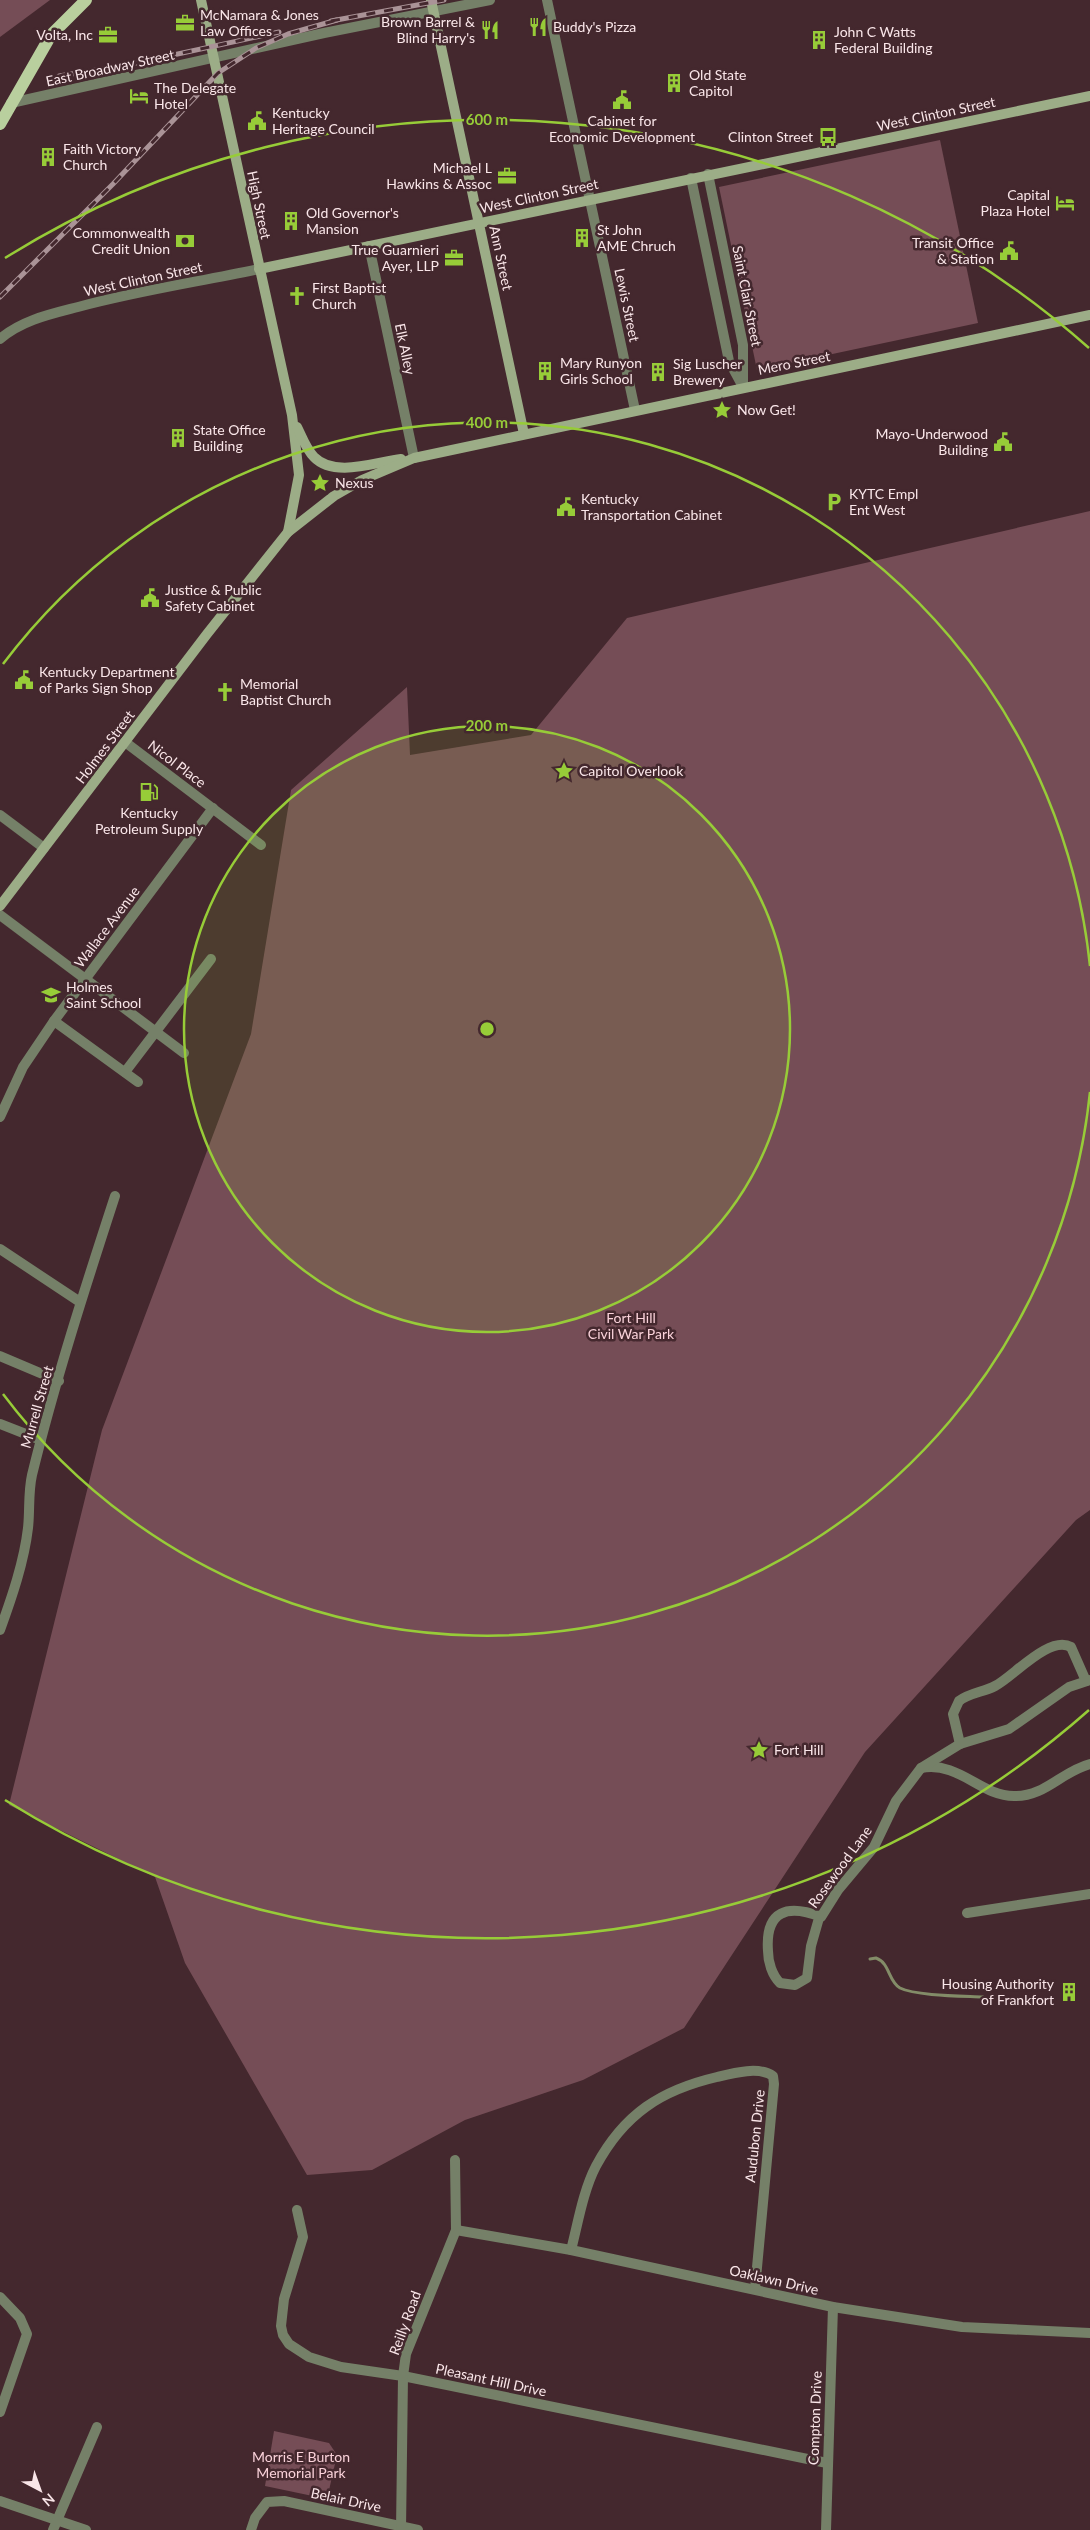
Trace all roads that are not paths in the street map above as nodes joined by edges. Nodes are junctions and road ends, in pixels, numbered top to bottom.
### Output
1 (86, 0) edge
2 (201, 0) edge
3 (431, 0) edge
4 (490, 0) edge
5 (547, 0) edge
6 (429, 12) junction
7 (214, 59) junction
8 (1090, 96) edge
9 (12, 103) junction
10 (0, 124) edge
11 (708, 174) junction
12 (691, 178) junction
13 (590, 199) junction
14 (479, 223) junction
15 (369, 246) junction
16 (259, 269) junction
17 (1090, 315) edge
18 (0, 338) edge
19 (743, 388) junction
20 (636, 410) junction
21 (292, 415) junction
22 (524, 434) junction
23 (414, 458) junction
24 (334, 496) joint
25 (288, 532) junction
26 (126, 742) junction
27 (213, 808) junction
28 (0, 815) edge
29 (261, 845) dead end
30 (44, 848) junction
31 (0, 906) edge
32 (0, 915) edge
33 (211, 959) dead end
34 (85, 979) junction
35 (54, 1021) junction
36 (156, 1032) junction
37 (184, 1053) dead end
38 (125, 1072) junction
39 (138, 1082) dead end
40 (0, 1117) edge
41 (115, 1196) dead end
42 (0, 1249) edge
43 (80, 1302) junction
44 (0, 1356) edge
45 (58, 1381) junction
46 (0, 1424) edge
47 (41, 1440) junction
48 (0, 1630) edge
49 (1088, 1680) edge
50 (960, 1744) junction
51 (944, 1754) junction
52 (1090, 1764) edge
53 (921, 1768) junction
54 (944, 1769) junction
55 (1090, 1894) edge
56 (967, 1913) dead end
57 (821, 1917) junction
58 (455, 2160) dead end
59 (297, 2210) dead end
60 (456, 2230) junction
61 (571, 2250) junction
62 (755, 2289) junction
63 (0, 2297) edge
64 (833, 2307) junction
65 (1090, 2333) edge
66 (403, 2376) junction
67 (0, 2412) edge
68 (97, 2426) dead end
69 (828, 2463) junction
70 (0, 2501) edge
71 (57, 2519) junction
72 (401, 2528) edge
73 (53, 2530) edge
74 (86, 2530) edge
75 (251, 2530) edge
76 (418, 2530) edge
77 (826, 2530) edge

1 - 9 main road
2 - 7 main road, High Street
3 - 6 main road, Ann Street
4 - 6 street, East Broadway Street
5 - 13 street, Lewis Street
6 - 7 street, East Broadway Street
6 - 14 main road, Ann Street
7 - 9 street, East Broadway Street
7 - 16 main road, High Street
8 - 11 main road, West Clinton Street
9 - 10 main road
11 - 12 main road, West Clinton Street
11 - 19 street, Saint Clair Street
12 - 13 main road, West Clinton Street
12 - 19 street
13 - 14 main road, West Clinton Street
13 - 20 street, Lewis Street
14 - 15 main road, West Clinton Street
14 - 22 main road, Ann Street
15 - 16 main road, West Clinton Street
15 - 23 street, Elk Alley
16 - 18 street, West Clinton Street
16 - 21 main road, High Street
17 - 19 main road, Mero Street
19 - 20 main road, Mero Street
20 - 22 main road, Mero Street
21 - 23 main road, High Street
21 - 25 main road, High Street
22 - 23 main road, Mero Street
23 - 24 main road, Mero Street
24 - 25 main road, Holmes Street
25 - 26 main road, Holmes Street
26 - 27 street, Nicol Place
26 - 30 main road, Holmes Street
27 - 29 street, Nicol Place
27 - 34 street, Wallace Avenue
28 - 30 street
30 - 31 main road, Holmes Street
32 - 34 street
33 - 36 street
34 - 35 street, Wallace Avenue
34 - 36 street
35 - 38 street
35 - 40 street, Wallace Avenue
36 - 37 street
36 - 38 street
38 - 39 street
41 - 43 street, Murrell Street
42 - 43 street
43 - 45 street, Murrell Street
44 - 45 street
45 - 47 street, Murrell Street
46 - 47 street
47 - 48 street, Murrell Street
49 - 50 street, Rosewood Lane
49 - 50 street
50 - 51 street, Rosewood Lane
51 - 53 street, Rosewood Lane
51 - 54 street
52 - 54 street
53 - 54 street
53 - 57 street, Rosewood Lane
55 - 56 street
57 - 57 street, Rosewood Lane
58 - 60 street, Reilly Road
59 - 66 street, Pleasant Hill Drive
60 - 61 street, Oaklawn Drive
60 - 66 street, Reilly Road
61 - 62 street, Oaklawn Drive
61 - 62 street, Audubon Drive
62 - 64 street, Oaklawn Drive
63 - 67 street
64 - 65 street, Oaklawn Drive
64 - 69 street, Compton Drive
66 - 69 street, Pleasant Hill Drive
66 - 72 street, Reilly Road
68 - 71 street
69 - 77 street, Compton Drive
70 - 71 street
71 - 73 street
71 - 74 street
72 - 75 street, Belair Drive
72 - 76 street, Belair Drive

